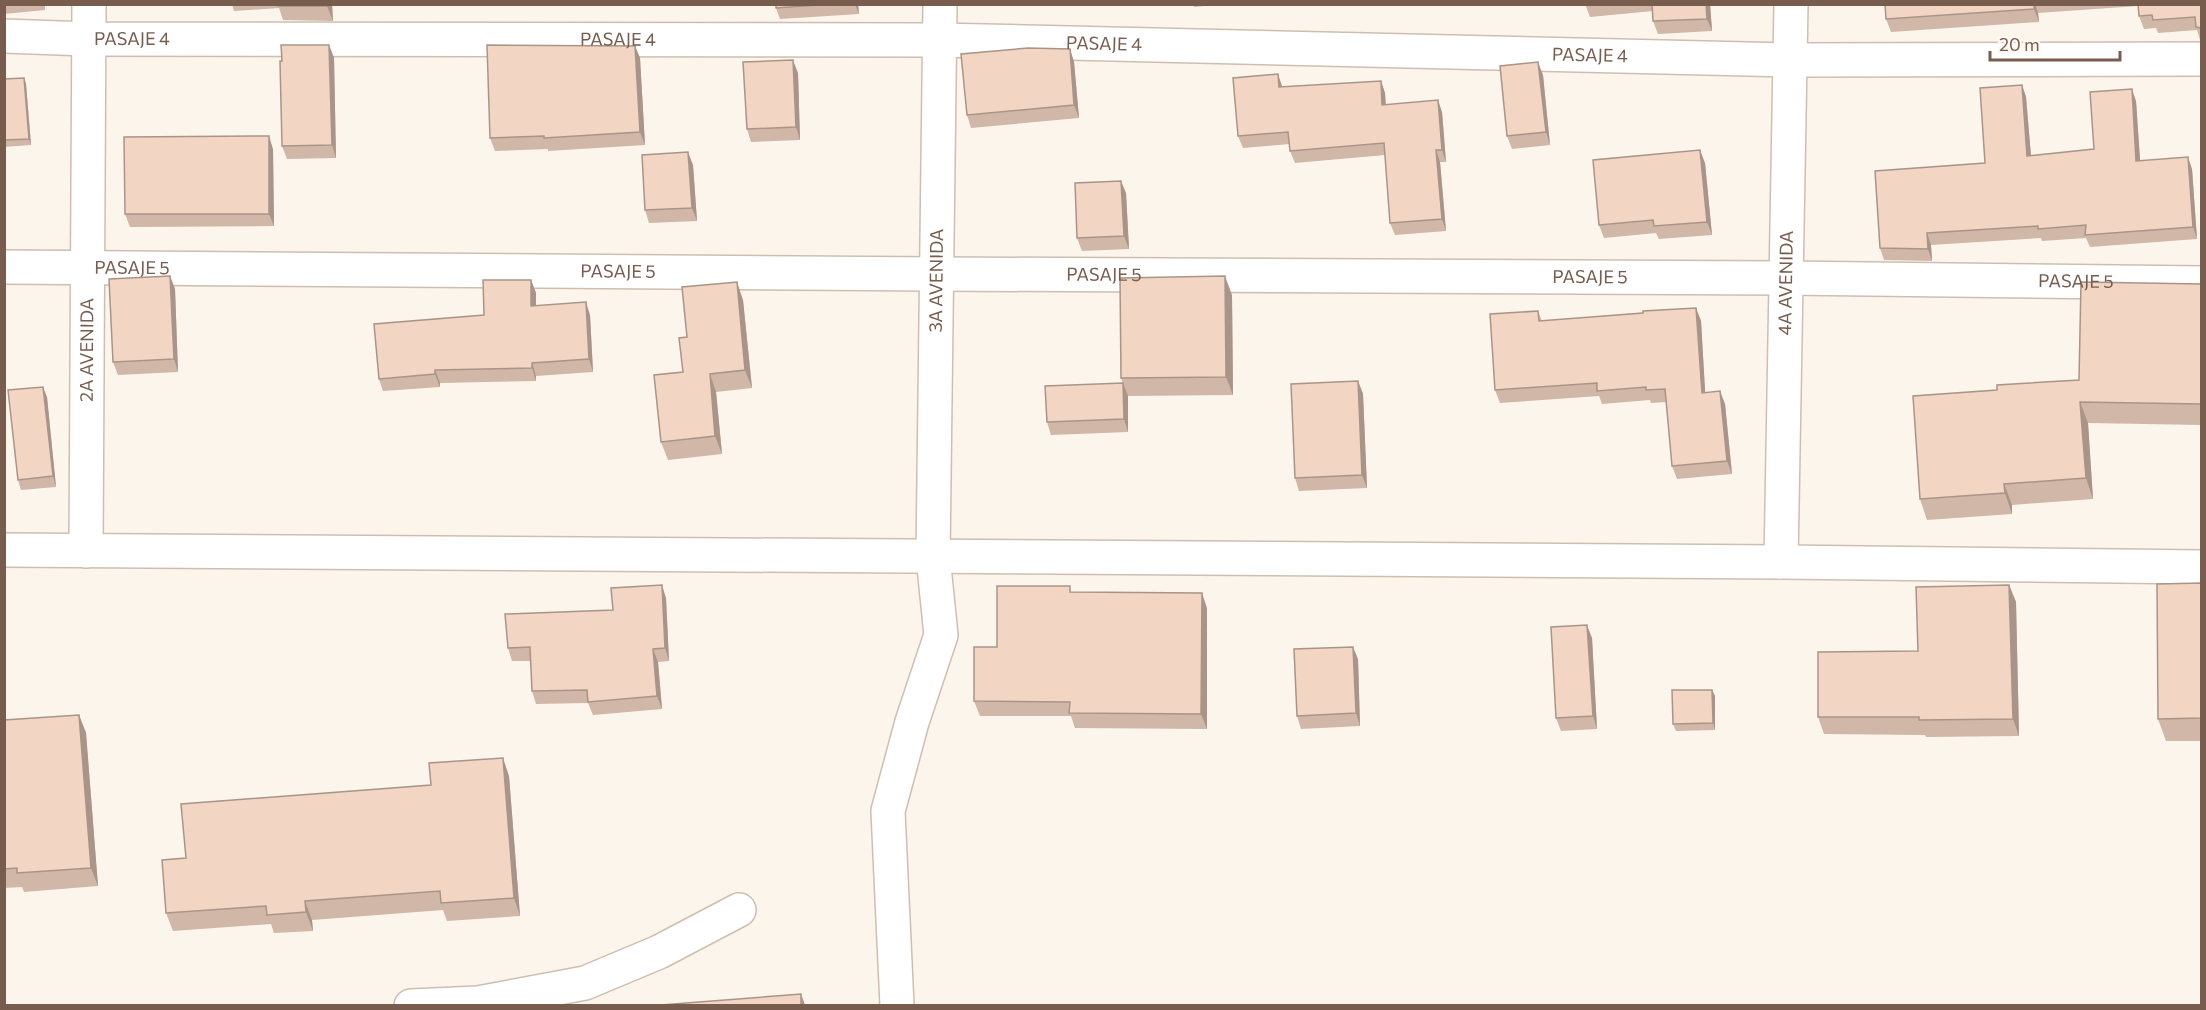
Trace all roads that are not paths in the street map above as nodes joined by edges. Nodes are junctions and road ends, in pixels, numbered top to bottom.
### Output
1 (88, 4) edge
2 (940, 4) edge
3 (1791, 4) edge
4 (4, 36) edge
5 (88, 39) junction
6 (940, 40) junction
7 (2202, 59) edge
8 (1790, 60) junction
9 (86, 266) junction
10 (4, 267) edge
11 (937, 274) junction
12 (1786, 278) junction
13 (2202, 283) edge
14 (4, 550) edge
15 (86, 551) junction
16 (933, 557) junction
17 (1781, 562) junction
18 (2202, 567) edge
19 (739, 910) dead end
20 (478, 1004) edge
21 (411, 1005) edge
22 (897, 1005) edge

1 - 5 street, 2A AVENIDA
2 - 6 street, 3A AVENIDA
3 - 8 street, 4A AVENIDA
4 - 5 street, PASAJE 4
5 - 6 street, PASAJE 4
5 - 9 street, 2A AVENIDA
6 - 8 street, PASAJE 4
6 - 11 street, 3A AVENIDA
7 - 8 street, PASAJE 4
8 - 12 street, 4A AVENIDA
9 - 10 street, PASAJE 5
9 - 11 street, PASAJE 5
9 - 15 street, 2A AVENIDA
11 - 12 street, PASAJE 5
11 - 16 street, 3A AVENIDA
12 - 13 street, PASAJE 5
12 - 17 street, 4A AVENIDA
14 - 15 street
15 - 16 street
16 - 17 street
16 - 22 street, 3A AVENIDA
17 - 18 street
19 - 20 street
20 - 21 street

